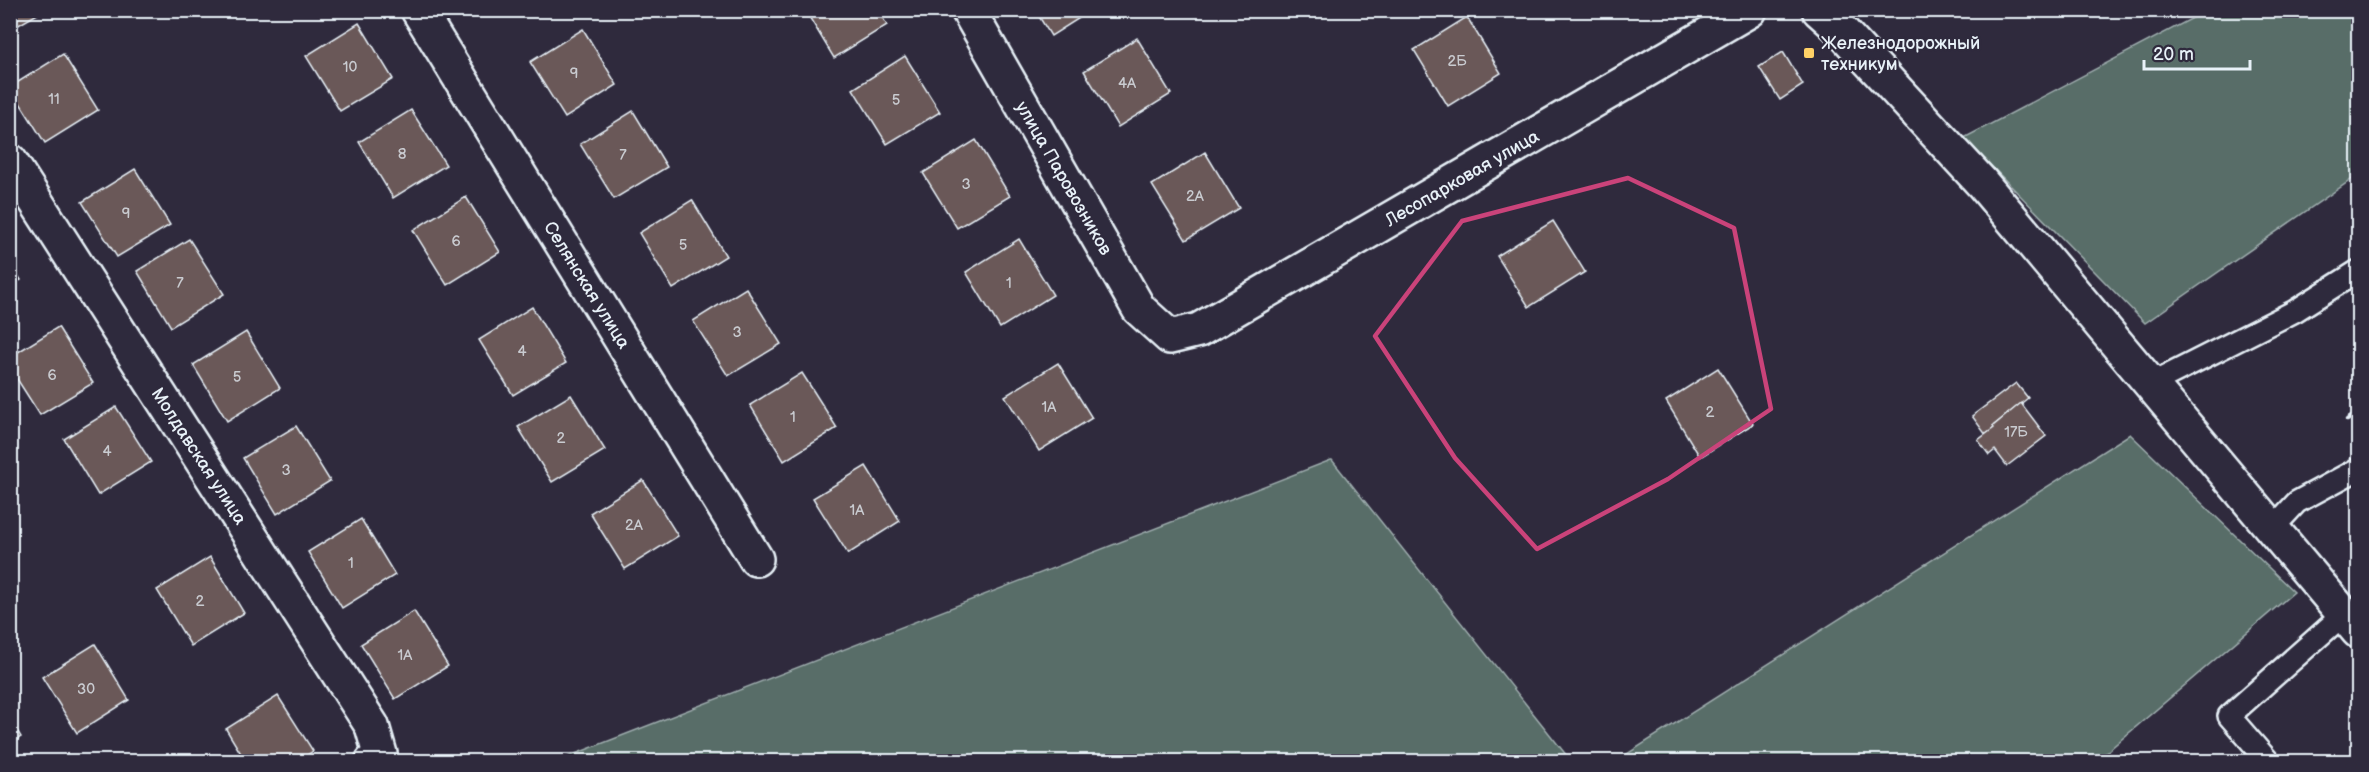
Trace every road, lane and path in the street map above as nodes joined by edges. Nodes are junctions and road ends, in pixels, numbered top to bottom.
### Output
1 (418, 10) edge
2 (968, 10) edge
3 (1750, 10) edge
4 (1819, 10) edge
5 (10, 161) edge
6 (2358, 271) edge
7 (1170, 337) joint
8 (2153, 383) junction
9 (2358, 469) edge
10 (2273, 528) junction
11 (756, 559) dead end
12 (2351, 623) edge
13 (376, 758) edge
14 (2269, 762) edge

1 - 11 street, Селянская улица
2 - 7 street, улица Паровозников
3 - 7 street, Лесопарковая улица
4 - 8 street
5 - 13 street, Молдавская улица
6 - 8 lane
8 - 10 street
9 - 10 lane
10 - 12 street
12 - 14 lane

